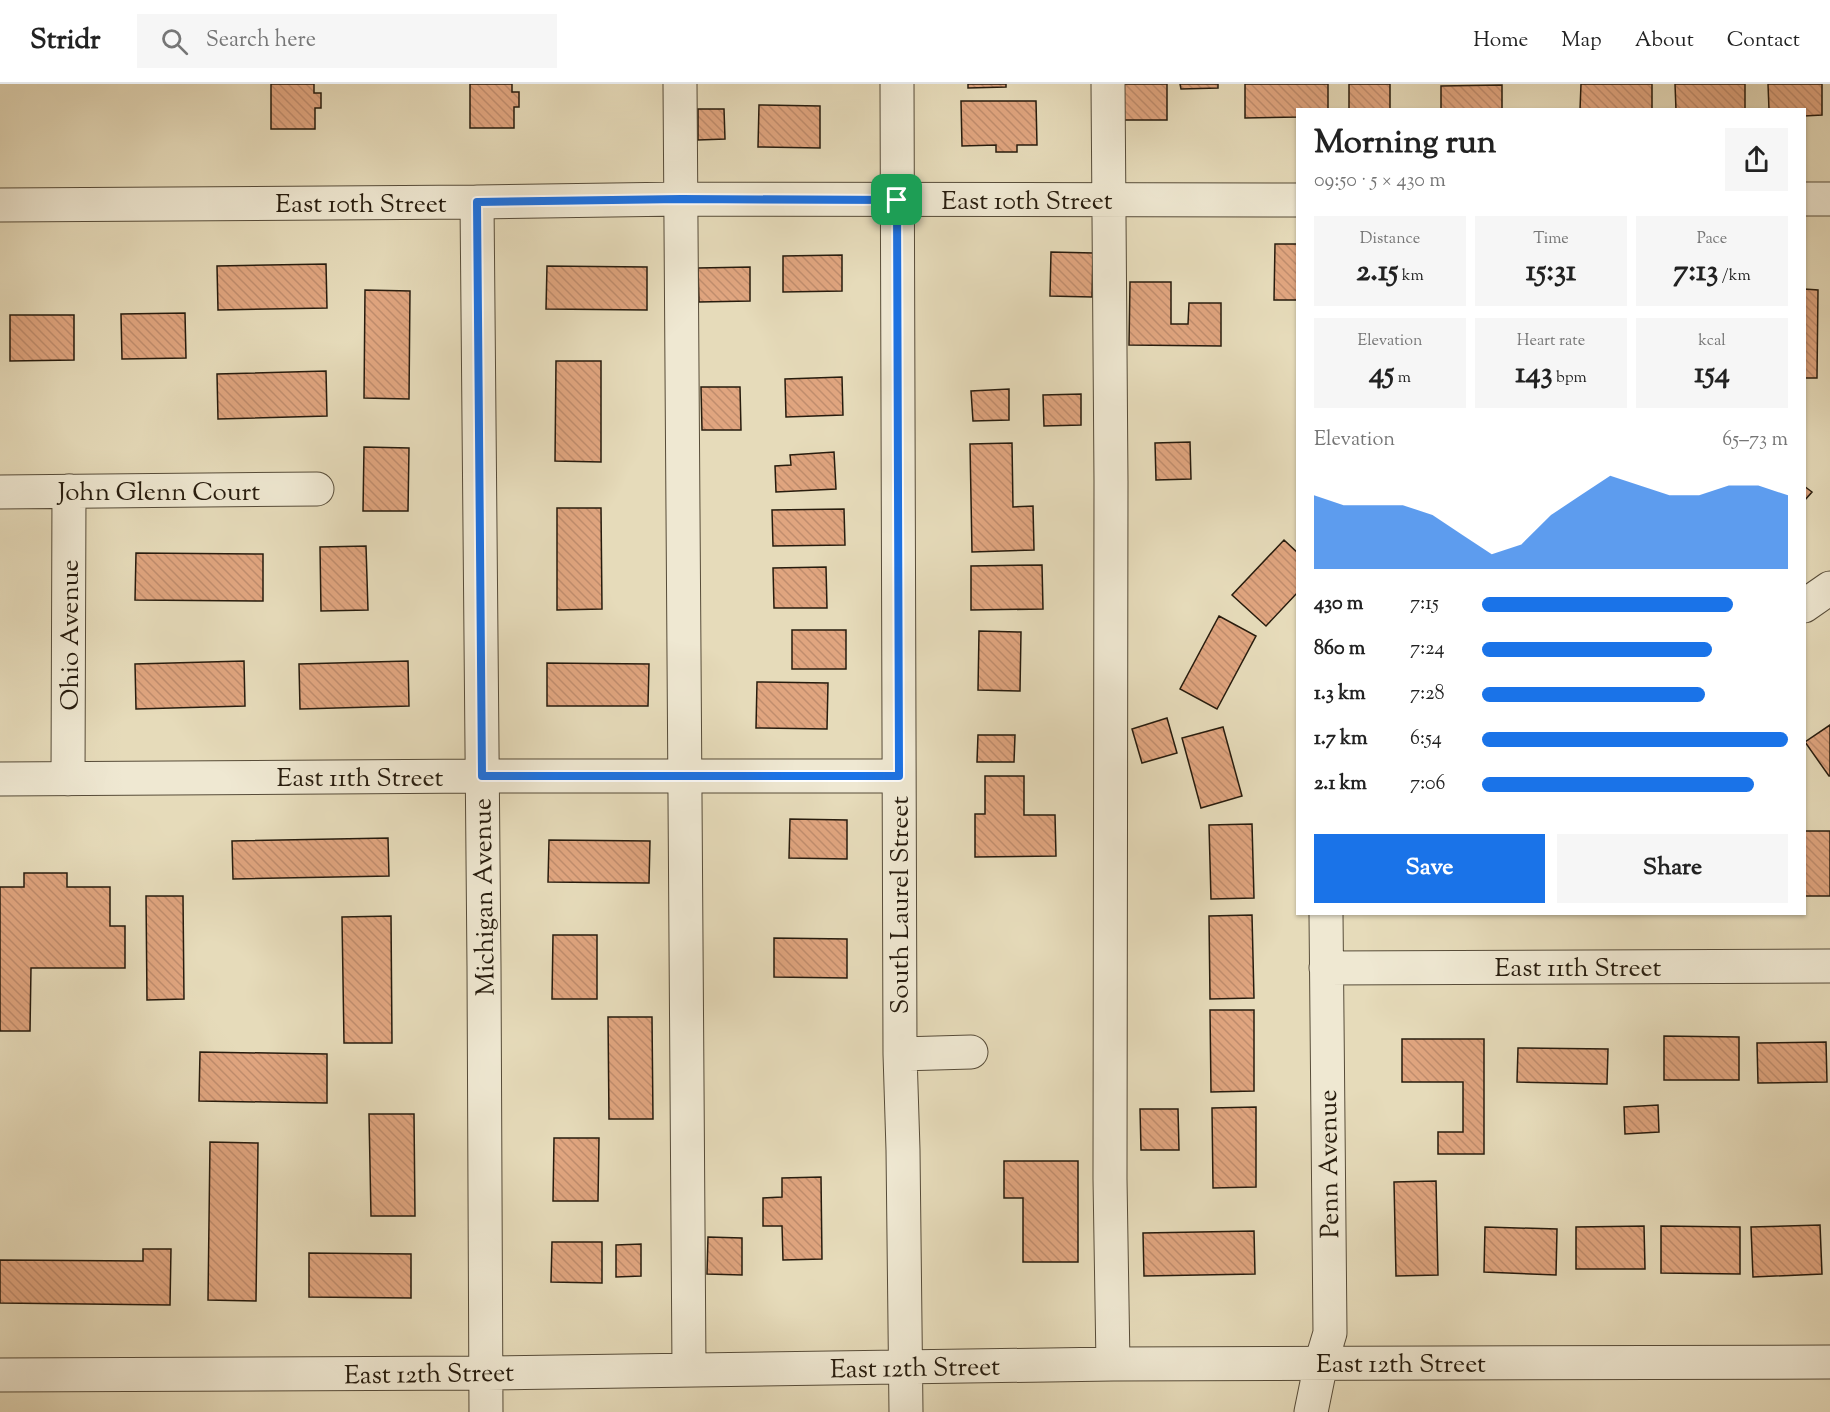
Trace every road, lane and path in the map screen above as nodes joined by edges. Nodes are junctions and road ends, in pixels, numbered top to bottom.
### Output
1 (680, 84) edge
2 (897, 84) edge
3 (1108, 84) edge
4 (681, 199) junction
5 (1806, 199) edge
6 (1830, 199) edge
7 (897, 200) junction
8 (1108, 200) junction
9 (1296, 200) edge
10 (477, 202) junction
11 (0, 205) edge
12 (317, 489) dead end
13 (69, 491) junction
14 (0, 492) edge
15 (1830, 588) edge
16 (1806, 605) edge
17 (684, 775) junction
18 (482, 776) junction
19 (899, 776) junction
20 (0, 779) edge
21 (68, 779) junction
22 (1326, 915) edge
23 (1830, 966) edge
24 (1326, 968) junction
25 (971, 1052) dead end
26 (900, 1054) junction
27 (1830, 1362) edge
28 (1321, 1363) junction
29 (1113, 1364) junction
30 (905, 1367) junction
31 (689, 1369) junction
32 (486, 1373) junction
33 (0, 1375) edge
34 (486, 1412) edge
35 (906, 1412) edge
36 (1311, 1412) edge

1 - 4 street
2 - 7 street, South Laurel Street
3 - 8 street
4 - 7 street, East 10th Street
4 - 10 street, East 10th Street
4 - 17 street
5 - 6 street
7 - 8 street, East 10th Street
7 - 19 street, South Laurel Street
8 - 9 street, East 10th Street
8 - 29 street
10 - 11 street, East 10th Street
10 - 18 street, Michigan Avenue
12 - 13 street, John Glenn Court
13 - 14 street, John Glenn Court
13 - 21 street, Ohio Avenue
15 - 16 street
17 - 18 street, East 11th Street
17 - 19 street, East 11th Street
17 - 31 street
18 - 21 street, East 11th Street
18 - 32 street, Michigan Avenue
19 - 26 street, South Laurel Street
20 - 21 street, East 11th Street
22 - 24 street, Penn Avenue
23 - 24 street, East 11th Street
24 - 28 street, Penn Avenue
25 - 26 street
26 - 30 street, South Laurel Street
27 - 28 street, East 12th Street
28 - 29 street, East 12th Street
28 - 36 street, Penn Avenue
29 - 30 street, East 12th Street
30 - 31 street, East 12th Street
30 - 35 street, South Laurel Street
31 - 32 street, East 12th Street
32 - 33 street, East 12th Street
32 - 34 street, Michigan Avenue

